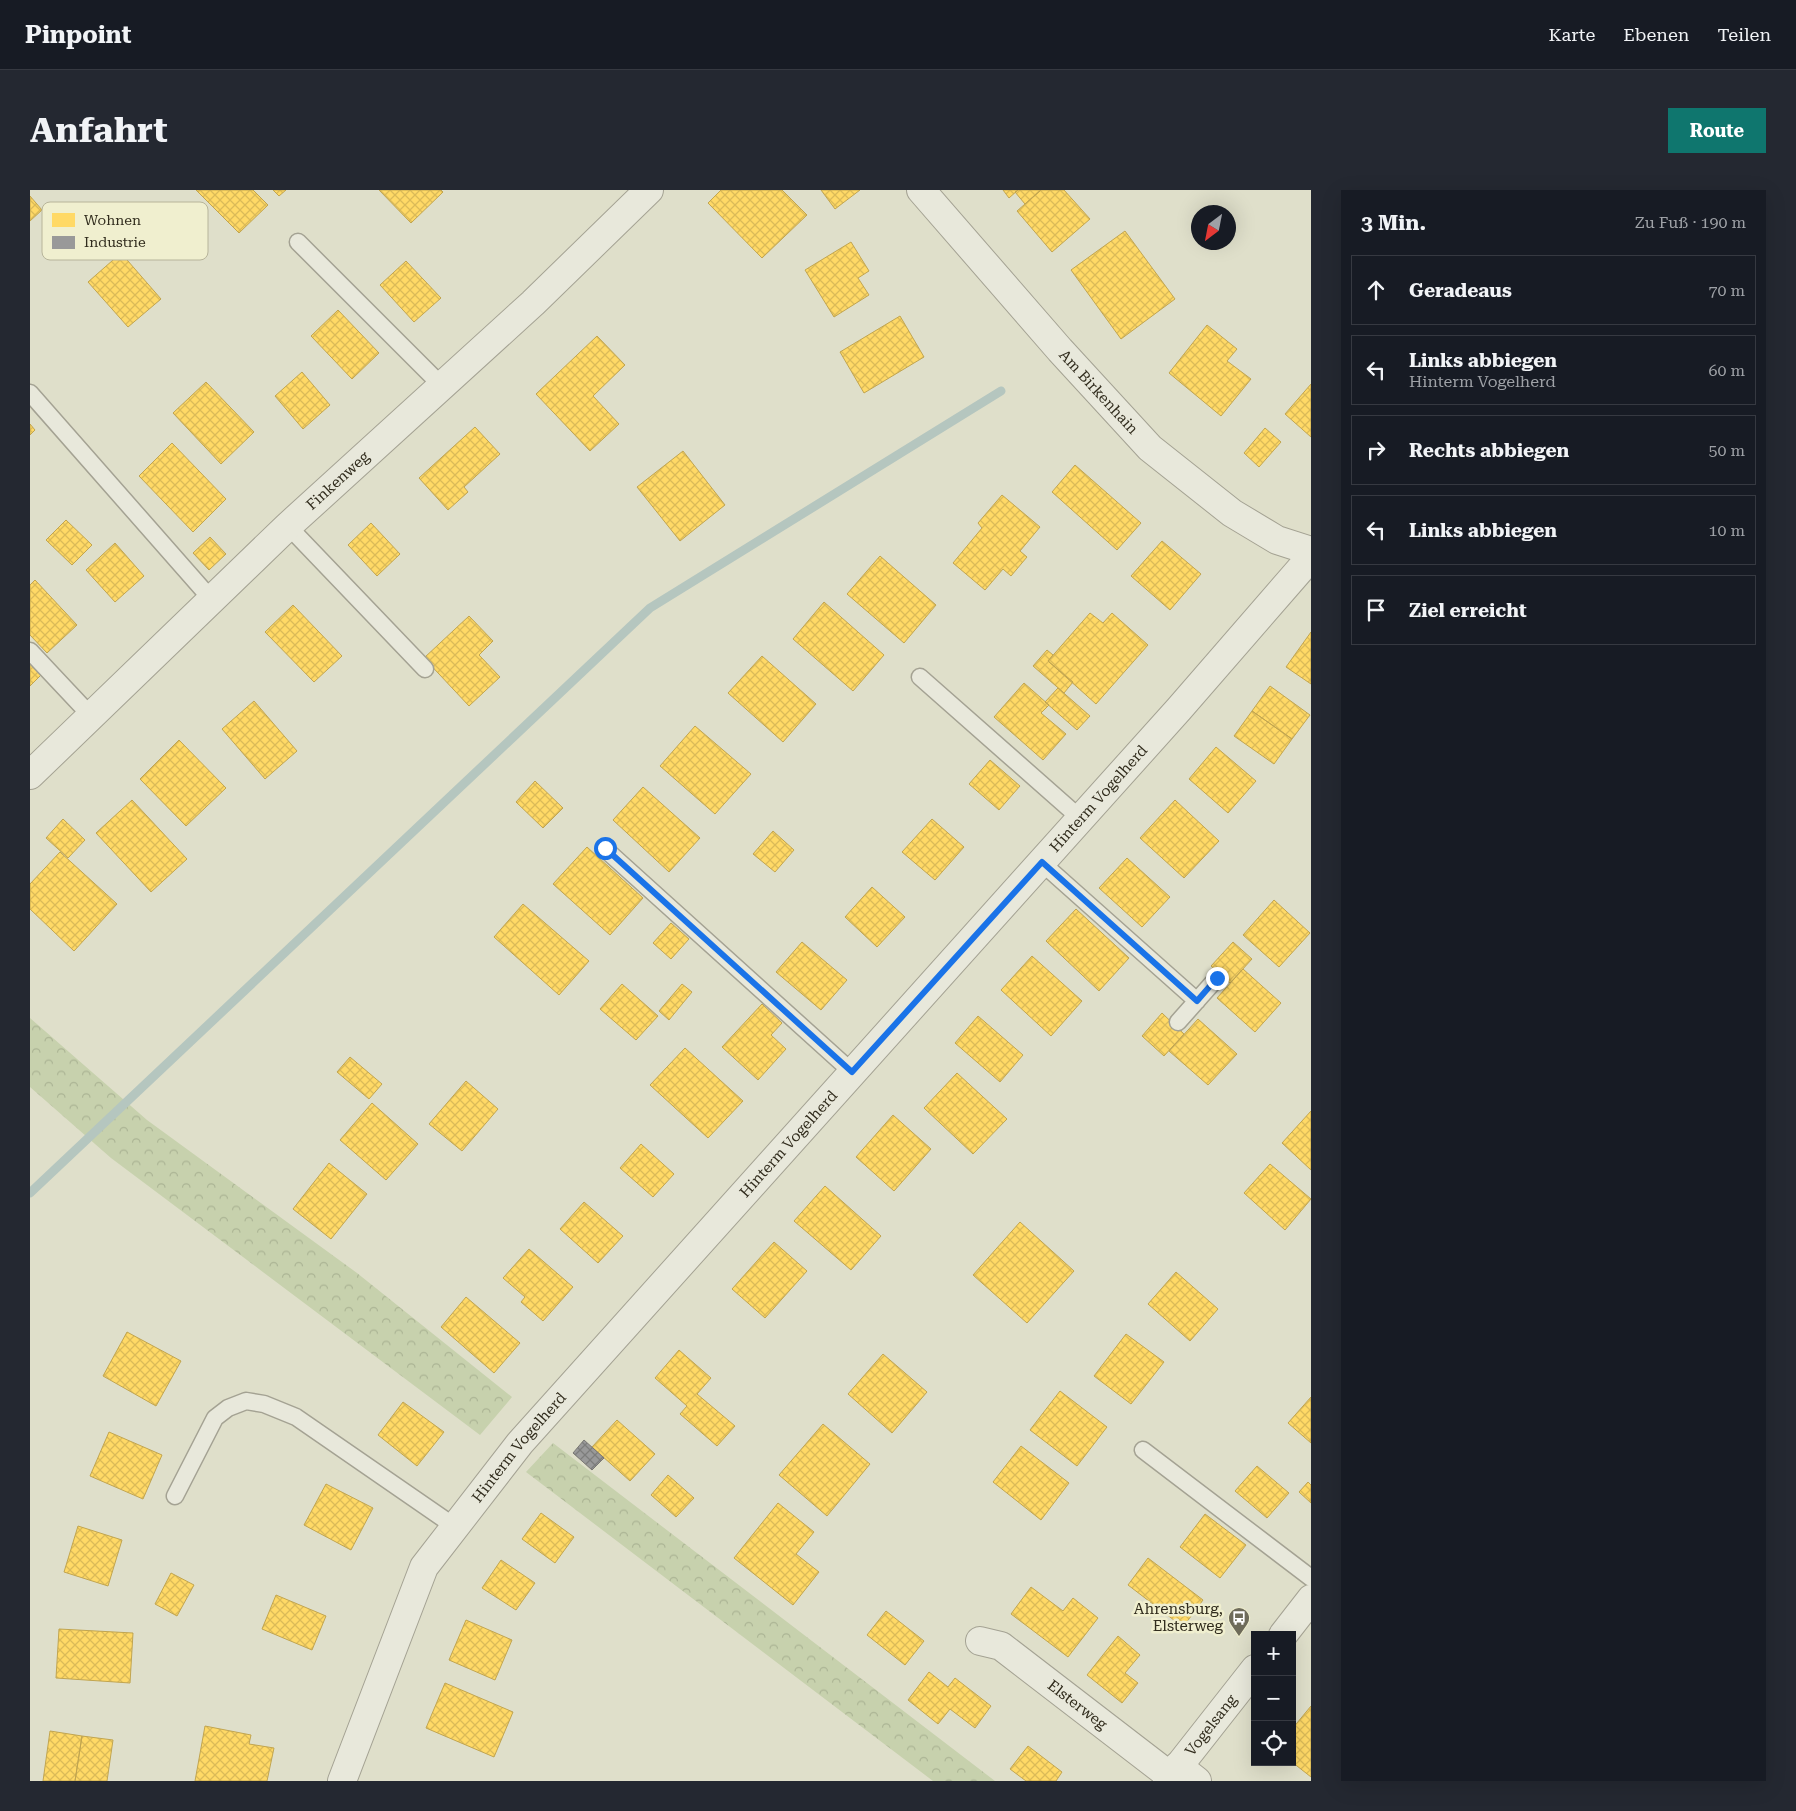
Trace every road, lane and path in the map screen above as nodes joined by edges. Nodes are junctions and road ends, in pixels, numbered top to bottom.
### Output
1 (649, 190) edge
2 (921, 190) edge
3 (298, 242) dead end
4 (442, 386) junction
5 (30, 393) edge
6 (288, 526) junction
7 (1311, 551) edge
8 (1311, 557) edge
9 (212, 600) junction
10 (30, 651) edge
11 (425, 670) dead end
12 (920, 677) dead end
13 (92, 717) junction
14 (30, 775) edge
15 (1080, 819) junction
16 (605, 848) dead end
17 (1042, 862) junction
18 (1217, 978) dead end
19 (1197, 1001) junction
20 (1178, 1022) dead end
21 (852, 1072) junction
22 (1144, 1450) dead end
23 (176, 1496) dead end
24 (454, 1526) junction
25 (1311, 1578) edge
26 (1311, 1599) edge
27 (1286, 1631) edge
28 (980, 1640) dead end
29 (1251, 1676) edge
30 (1178, 1776) edge
31 (342, 1781) edge

1 - 4 street, Finkenweg
2 - 7 street, Am Birkenhain
3 - 4 lane
4 - 6 street, Finkenweg
5 - 9 lane
6 - 9 street, Finkenweg
6 - 11 lane
8 - 15 street, Hinterm Vogelherd
9 - 13 street, Finkenweg
10 - 13 lane
12 - 15 lane
13 - 14 street, Finkenweg
15 - 17 street, Hinterm Vogelherd
16 - 21 lane
17 - 19 lane
17 - 21 street, Hinterm Vogelherd
18 - 19 lane
19 - 20 lane
21 - 24 street, Hinterm Vogelherd
22 - 25 lane
23 - 24 lane
24 - 31 street, Hinterm Vogelherd
26 - 27 street
28 - 30 street, Elsterweg
29 - 30 street, Vogelsang

